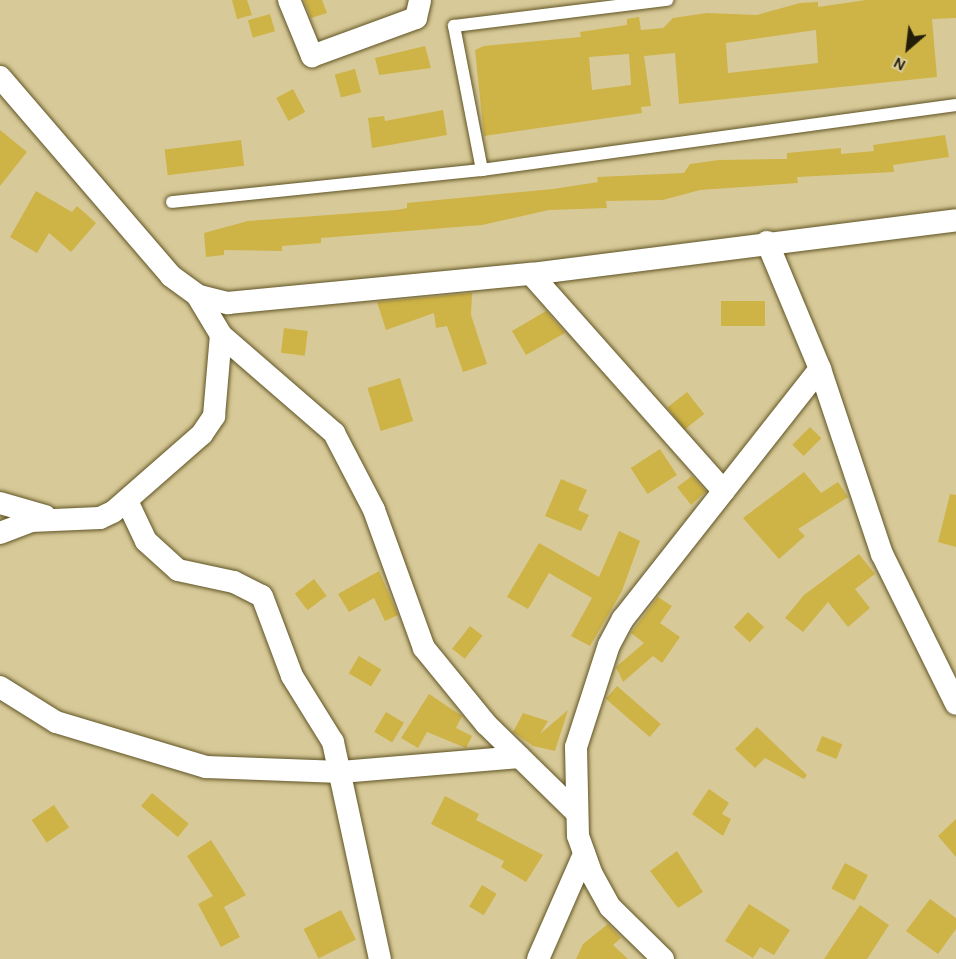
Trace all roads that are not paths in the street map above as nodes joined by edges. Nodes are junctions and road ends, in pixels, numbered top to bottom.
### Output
1 (288, 0) edge
2 (420, 0) edge
3 (667, 0) edge
4 (0, 77) edge
5 (956, 105) edge
6 (482, 170) junction
7 (172, 202) dead end
8 (956, 220) edge
9 (767, 242) junction
10 (531, 273) junction
11 (197, 295) junction
12 (221, 335) junction
13 (819, 369) junction
14 (724, 491) junction
15 (127, 501) junction
16 (0, 503) edge
17 (58, 520) junction
18 (0, 534) edge
19 (0, 687) edge
20 (956, 704) edge
21 (519, 757) junction
22 (341, 772) junction
23 (576, 812) junction
24 (585, 854) junction
25 (380, 959) edge
26 (538, 959) edge
27 (663, 959) edge

1 - 2 street
3 - 6 lane
4 - 11 street
5 - 6 lane
6 - 7 lane
8 - 9 street
9 - 10 street
9 - 13 street
10 - 11 street
10 - 14 street
11 - 12 street
12 - 15 street
12 - 21 street
13 - 14 street
13 - 20 street
14 - 23 street
15 - 17 street
15 - 22 street
16 - 17 street
17 - 18 street
19 - 22 street
21 - 22 street
21 - 23 street
22 - 25 street
23 - 24 street
24 - 26 street
24 - 27 street

